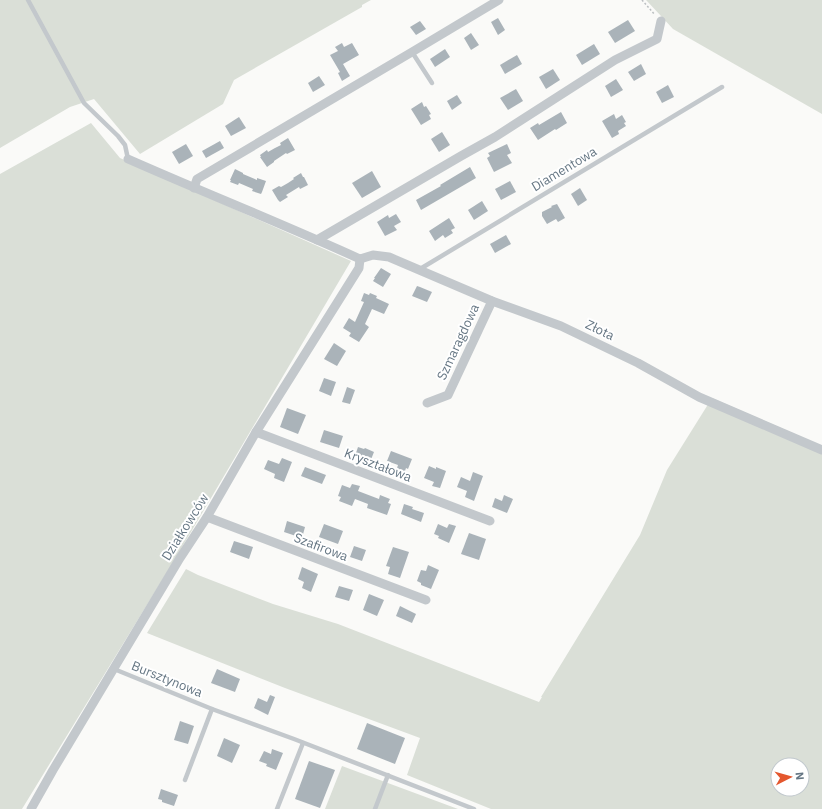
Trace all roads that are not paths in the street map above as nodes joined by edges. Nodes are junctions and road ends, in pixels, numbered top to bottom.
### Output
1 (28, 0) edge
2 (500, 0) edge
3 (661, 21) road end
4 (412, 52) junction
5 (432, 83) dead end
6 (722, 87) dead end
7 (128, 159) joint
8 (194, 188) junction
9 (318, 240) junction
10 (360, 259) junction
11 (418, 270) junction
12 (492, 301) junction
13 (426, 403) dead end
14 (256, 432) junction
15 (822, 450) edge
16 (207, 517) junction
17 (490, 522) dead end
18 (426, 600) dead end
19 (114, 669) junction
20 (212, 709) junction
21 (303, 743) junction
22 (388, 775) junction
23 (185, 780) dead end
24 (32, 809) edge
25 (277, 809) edge
26 (375, 809) edge
27 (474, 809) edge

1 - 7 lane
2 - 4 street
3 - 9 street
4 - 5 lane
4 - 8 street
6 - 11 lane, Diamentowa
7 - 8 street
8 - 9 street
9 - 10 street
10 - 11 street, Złota
10 - 14 street, Działkowców
11 - 12 street, Złota
12 - 13 street, Szmaragdowa
12 - 15 street, Złota
14 - 16 street, Działkowców
14 - 17 street, Kryształowa
16 - 18 street, Szafirowa
16 - 19 street, Działkowców
19 - 20 lane, Bursztynowa
19 - 24 street, Działkowców
20 - 21 lane, Bursztynowa
20 - 23 lane, Bursztynowa
21 - 22 lane, Bursztynowa
21 - 25 lane
22 - 26 lane
22 - 27 lane, Bursztynowa

